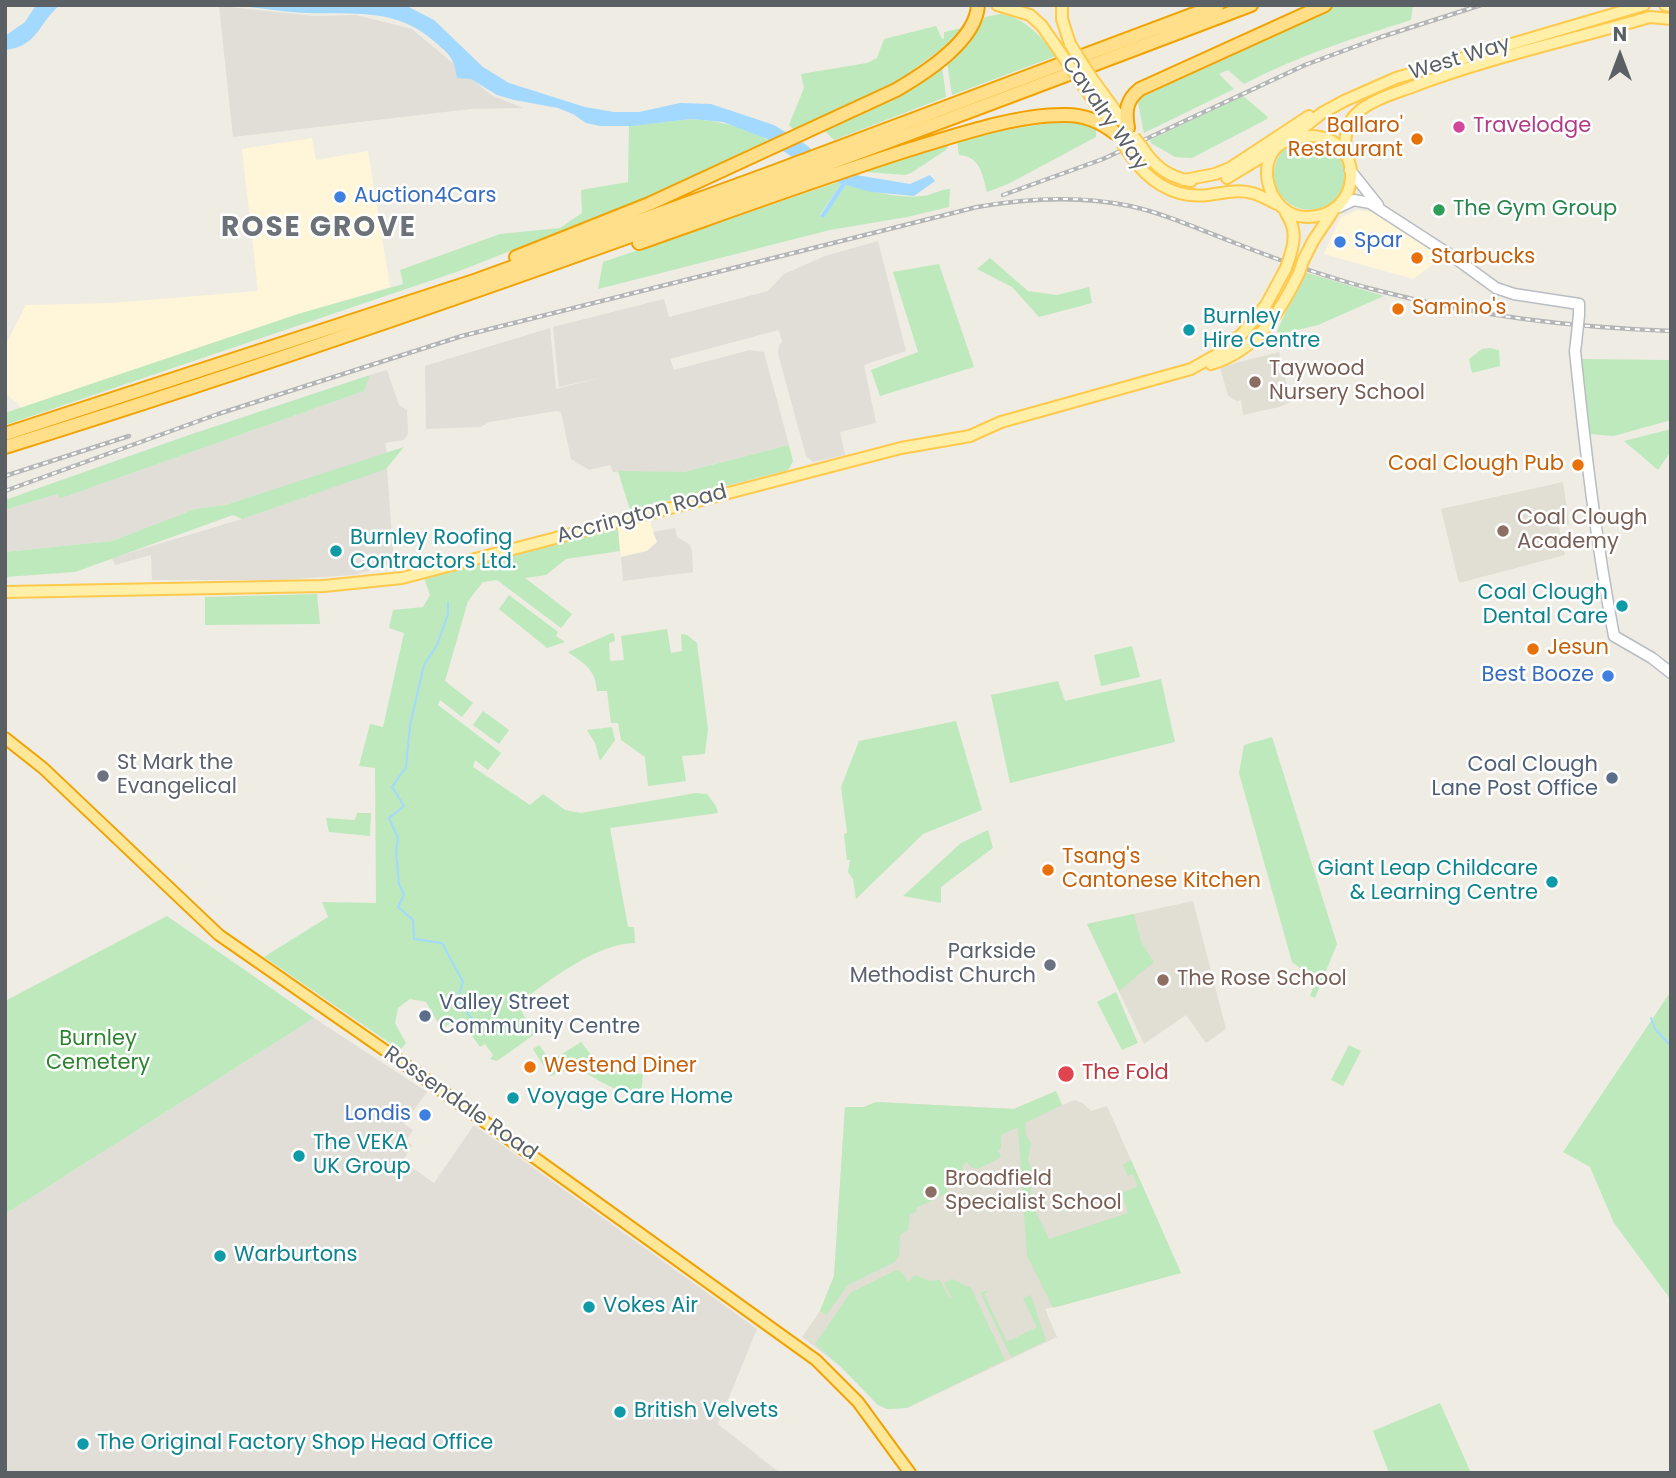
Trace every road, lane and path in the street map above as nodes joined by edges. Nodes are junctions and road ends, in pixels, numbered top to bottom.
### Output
1 (978, 5) edge
2 (997, 5) edge
3 (1062, 5) edge
4 (1218, 5) edge
5 (1251, 5) edge
6 (1325, 5) edge
7 (1644, 5) edge
8 (1665, 5) edge
9 (1671, 6) edge
10 (1671, 19) edge
11 (1086, 79) junction
12 (1344, 101) junction
13 (1131, 132) junction
14 (1119, 138) junction
15 (1288, 140) junction
16 (1276, 149) junction
17 (1345, 154) junction
18 (1350, 170) junction
19 (1184, 180) junction
20 (1280, 207) junction
21 (1336, 209) junction
22 (1385, 211) junction
23 (350, 335) junction
24 (1191, 369) junction
25 (113, 400) junction
26 (5, 435) edge
27 (5, 447) edge
28 (5, 592) edge
29 (1671, 673) edge
30 (5, 738) edge
31 (910, 1473) edge

1 - 25 highway
2 - 11 main road, Cavalry Way, bridge
3 - 11 main road, Cavalry Way, bridge
4 - 25 highway
5 - 23 highway
6 - 13 highway
7 - 12 main road, West Way
8 - 9 main road
10 - 17 main road, West Way
11 - 13 main road, Cavalry Way
11 - 14 main road, Cavalry Way
12 - 15 main road, West Way
12 - 19 main road
13 - 19 main road, Cavalry Way, bridge
14 - 20 main road, Cavalry Way, bridge
14 - 23 highway
15 - 16 main road
15 - 17 main road
16 - 19 main road
16 - 20 main road
17 - 18 main road
18 - 21 main road
18 - 22 main road
20 - 21 main road
20 - 24 main road, Accrington Road, bridge
21 - 22 main road
21 - 24 main road, bridge
22 - 29 main road, bridge
23 - 27 highway
24 - 28 main road, Accrington Road
25 - 26 highway
30 - 31 highway, Rossendale Road

